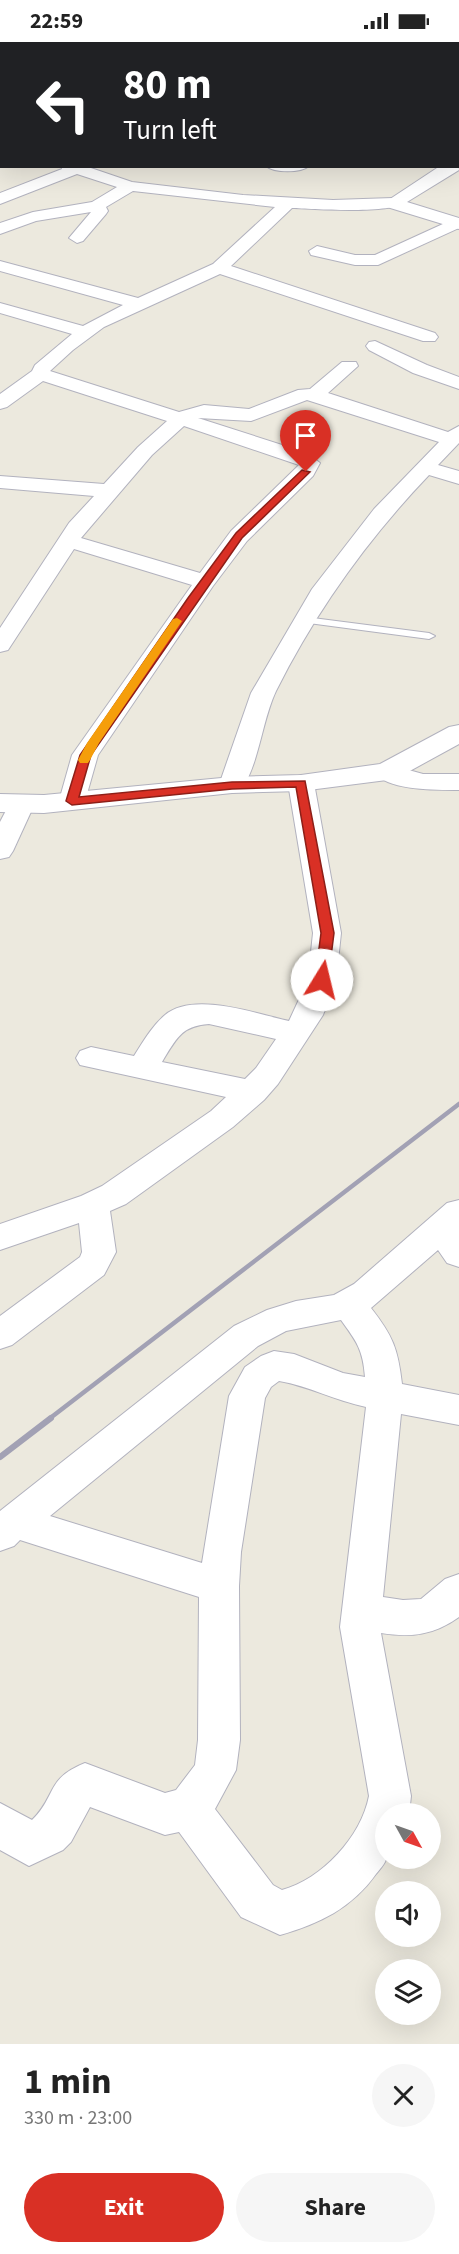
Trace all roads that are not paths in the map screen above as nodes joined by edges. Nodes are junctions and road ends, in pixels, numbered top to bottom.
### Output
1 (72, 168) edge
2 (450, 168) edge
3 (130, 186) junction
4 (0, 199) edge
5 (289, 202) junction
6 (393, 203) junction
7 (96, 206) junction
8 (458, 224) edge
9 (4, 225) edge
10 (77, 238) dead end
11 (317, 251) dead end
12 (0, 266) edge
13 (219, 268) junction
14 (140, 304) junction
15 (0, 308) edge
16 (85, 332) junction
17 (429, 337) dead end
18 (375, 346) dead end
19 (348, 366) dead end
20 (40, 374) junction
21 (0, 381) edge
22 (459, 383) edge
23 (22, 387) junction
24 (314, 395) junction
25 (0, 403) edge
26 (181, 419) junction
27 (455, 435) edge
28 (424, 467) junction
29 (459, 478) edge
30 (0, 482) edge
31 (109, 491) junction
32 (70, 541) junction
33 (205, 582) junction
34 (305, 620) junction
35 (429, 636) dead end
36 (0, 645) edge
37 (459, 733) edge
38 (387, 772) junction
39 (459, 782) edge
40 (301, 783) junction
41 (232, 785) junction
42 (72, 801) junction
43 (11, 803) edge
44 (0, 851) edge
45 (296, 1033) junction
46 (91, 1058) dead end
47 (142, 1069) junction
48 (253, 1092) junction
49 (93, 1205) junction
50 (453, 1232) edge
51 (0, 1237) edge
52 (349, 1305) junction
53 (0, 1335) edge
54 (385, 1395) junction
55 (459, 1410) edge
56 (8, 1528) edge
57 (219, 1586) junction
58 (459, 1592) edge
59 (362, 1612) junction
60 (389, 1803) edge
61 (188, 1808) junction
62 (0, 1825) edge
63 (375, 1837) edge

1 - 3 street
1 - 4 street
2 - 6 main road
3 - 5 street
3 - 7 street
5 - 6 street
5 - 13 street
6 - 8 main road
7 - 9 street
7 - 10 street
8 - 11 street
12 - 14 street
13 - 14 street
13 - 17 street
14 - 16 street
15 - 16 street
16 - 20 street
18 - 22 street
19 - 24 street
20 - 23 street
20 - 26 street
21 - 23 street
23 - 25 street
24 - 26 street
24 - 27 street
26 - 31 street
26 - 33 street
27 - 28 street
28 - 29 street
28 - 34 street
30 - 31 street
31 - 32 street
32 - 33 street
32 - 36 street
33 - 42 street
34 - 35 lane
34 - 41 street
37 - 38 main road
38 - 39 street
38 - 40 main road
40 - 41 main road
40 - 45 street
41 - 42 main road
42 - 43 main road
43 - 44 street
45 - 47 street
45 - 48 street
46 - 47 street
47 - 48 street
48 - 49 street
49 - 51 street
49 - 53 street
50 - 52 street
52 - 54 street
52 - 56 street
54 - 55 street
54 - 57 street
54 - 59 street
56 - 57 street
57 - 61 street
58 - 59 street
59 - 60 street
61 - 62 street
61 - 63 street

